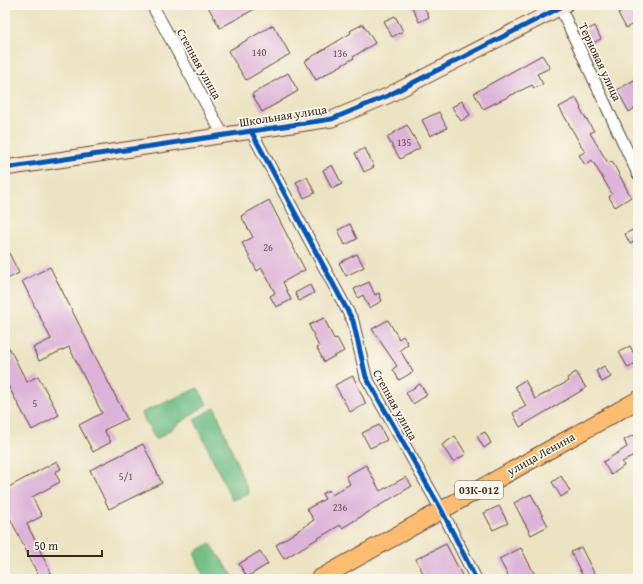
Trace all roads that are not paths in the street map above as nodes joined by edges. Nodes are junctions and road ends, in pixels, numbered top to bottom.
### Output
1 (152, 5) edge
2 (561, 6) edge
3 (251, 131) junction
4 (223, 135) junction
5 (5, 168) edge
6 (638, 174) edge
7 (638, 400) edge
8 (442, 511) junction
9 (319, 579) edge
10 (476, 579) edge

1 - 4 street, Степная улица
2 - 3 street, Школьная улица
2 - 6 street, Терновая улица
3 - 4 street, Школьная улица
3 - 8 street, Степная улица
4 - 5 street, Школьная улица
7 - 8 main road, улица Ленина / 03К-012
8 - 9 main road, улица Ленина / 03К-012
8 - 10 street, Степная улица

